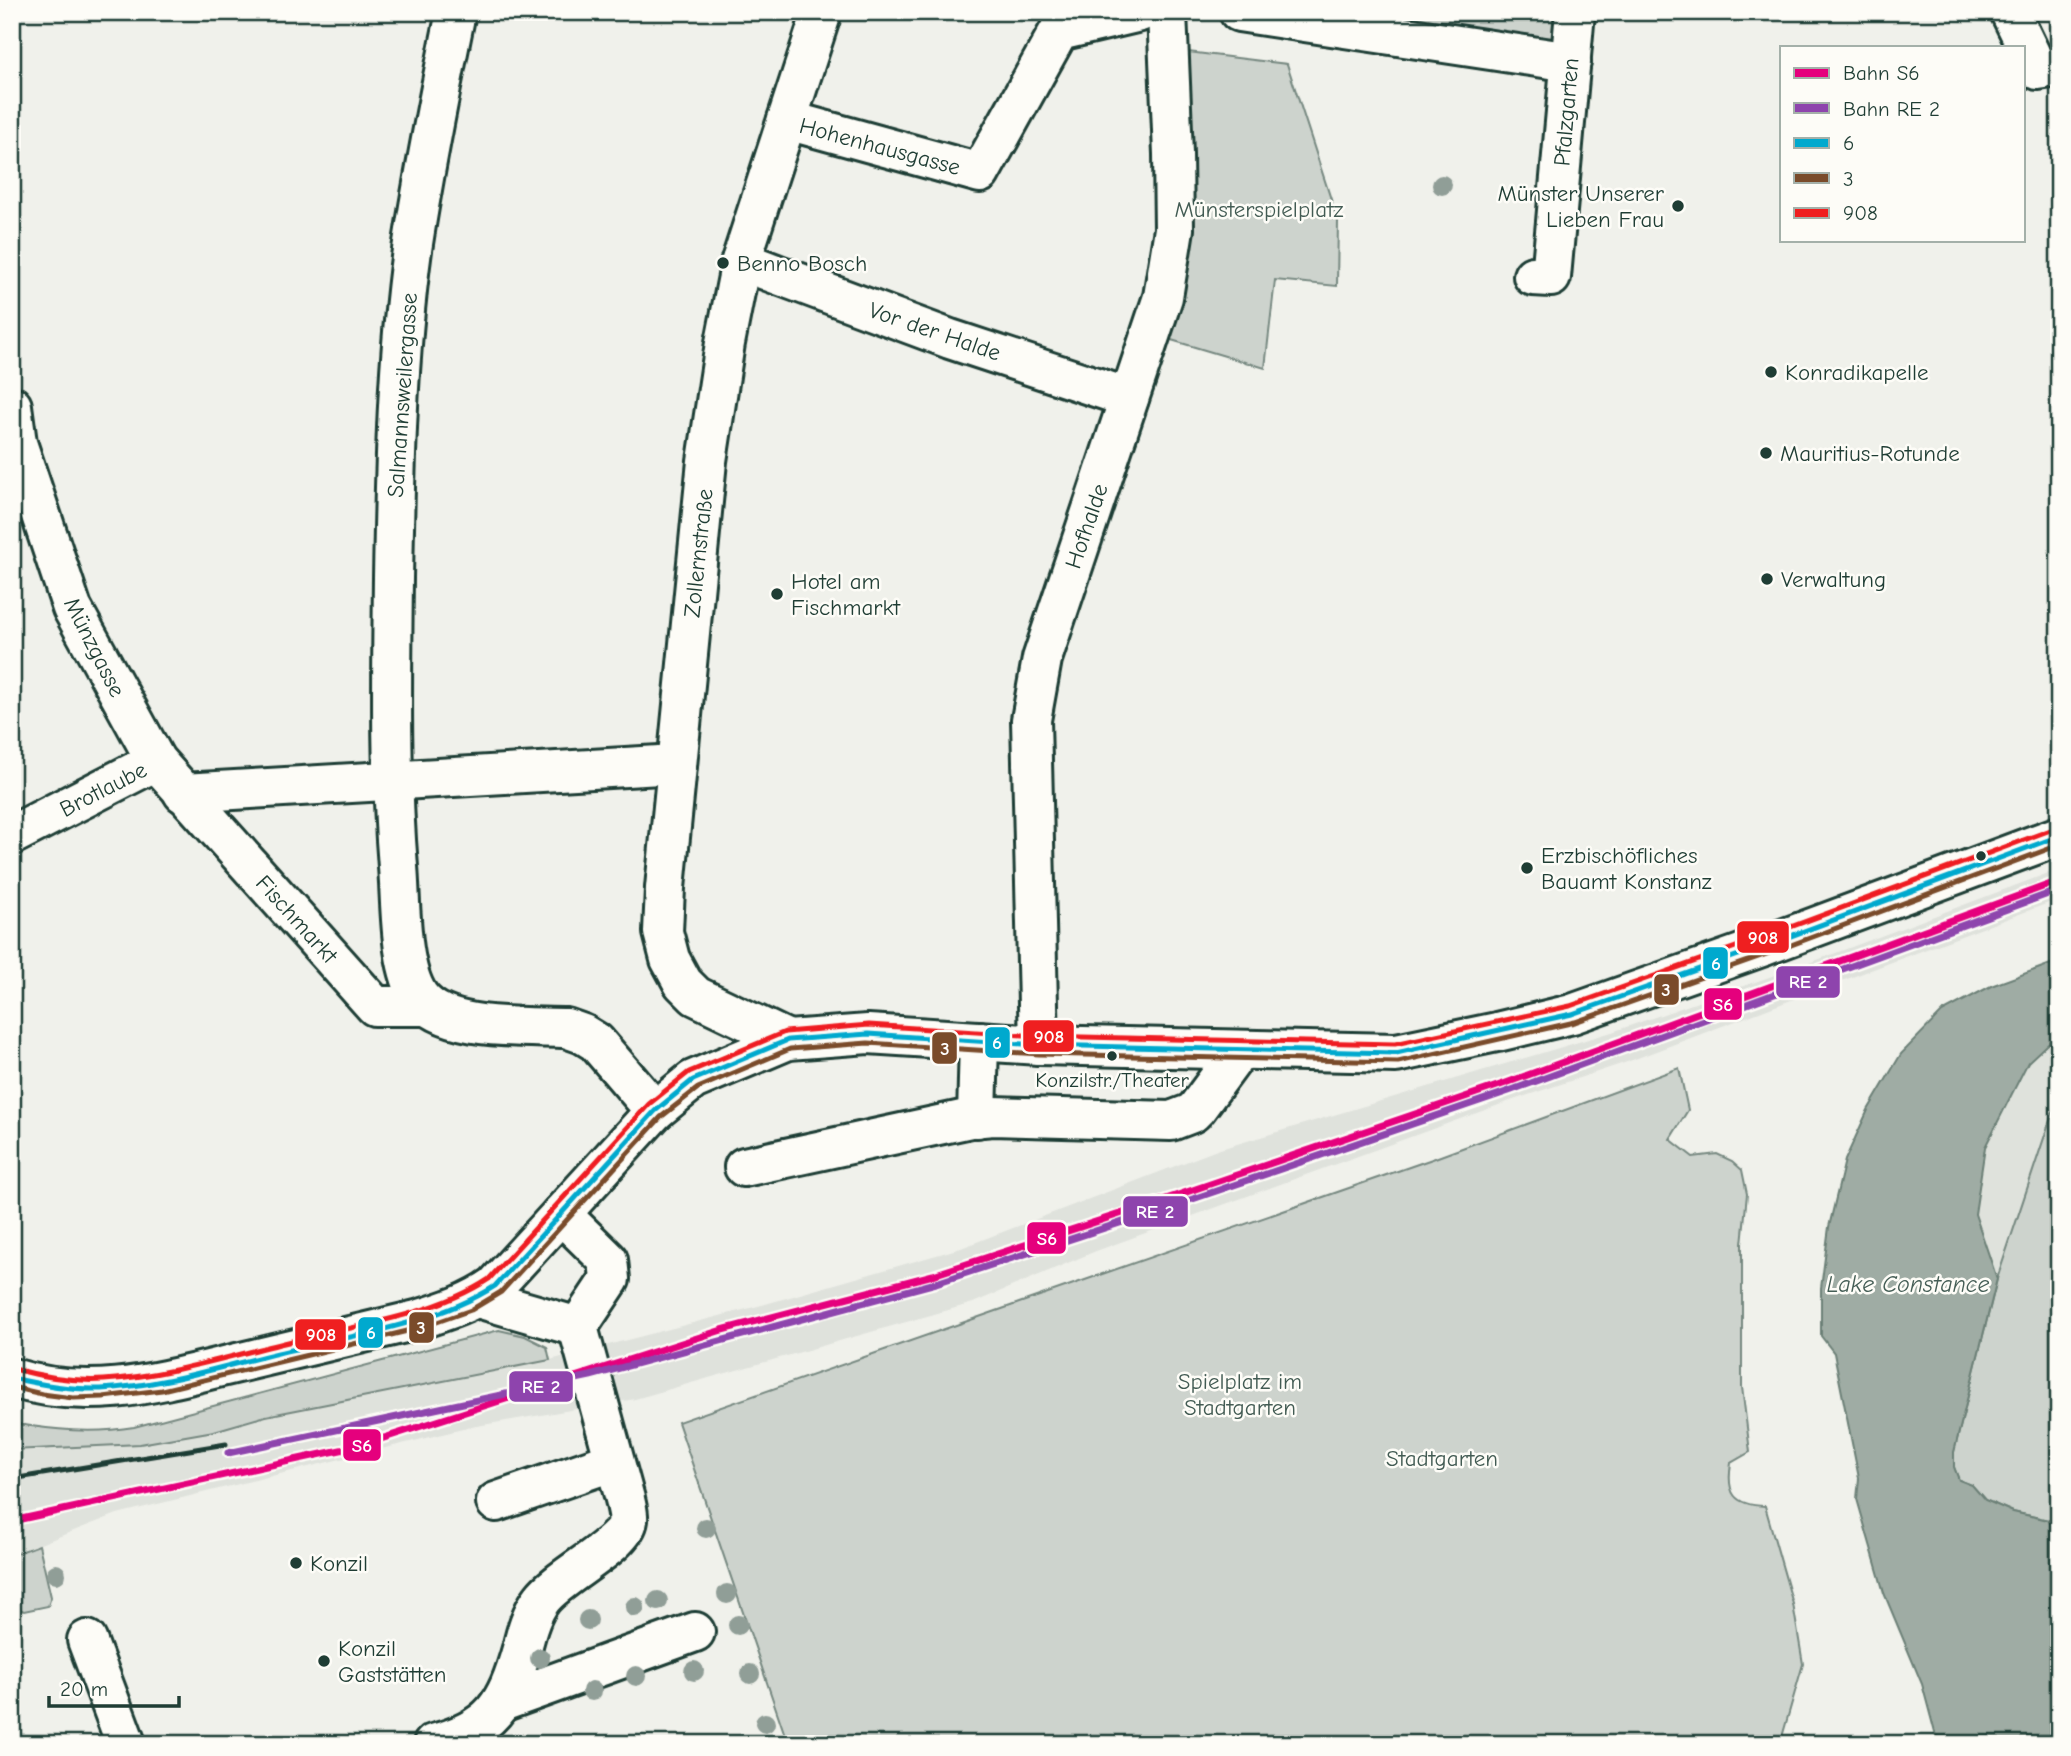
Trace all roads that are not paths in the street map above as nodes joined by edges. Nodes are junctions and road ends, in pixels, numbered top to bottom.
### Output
1 (456, 12) edge
2 (821, 12) edge
3 (1140, 12) edge
4 (1167, 12) edge
5 (1239, 12) edge
6 (1355, 12) edge
7 (1575, 12) edge
8 (2010, 12) edge
9 (1319, 24) junction
10 (1571, 62) junction
11 (2059, 67) edge
12 (787, 120) junction
13 (741, 261) junction
14 (1533, 276) dead end
15 (1129, 398) junction
16 (12, 406) edge
17 (156, 761) junction
18 (677, 764) junction
19 (393, 782) junction
20 (183, 793) junction
21 (12, 835) edge
22 (2059, 836) edge
23 (428, 1006) junction
24 (789, 1040) junction
25 (979, 1041) junction
26 (1039, 1045) junction
27 (1239, 1051) junction
28 (655, 1111) junction
29 (977, 1118) junction
30 (744, 1167) dead end
31 (561, 1213) junction
32 (478, 1298) junction
33 (578, 1327) junction
34 (28, 1382) edge
35 (614, 1461) junction
36 (496, 1502) dead end
37 (695, 1632) dead end
38 (87, 1640) dead end
39 (502, 1702) junction
40 (447, 1742) edge
41 (126, 1744) edge

1 - 19 street, Salmannsweilergasse
2 - 12 street, Zollernstraße
3 - 12 street, Hohenhausgasse
4 - 15 street, Hofhalde
5 - 9 street
6 - 9 street
7 - 10 street, Pfalzgarten
8 - 11 street
9 - 10 street
10 - 14 street, Pfalzgarten
12 - 13 street, Zollernstraße
13 - 15 street, Vor der Halde
13 - 18 street, Zollernstraße
15 - 26 street, Hofhalde
16 - 17 street, Münzgasse
17 - 20 street, Fischmarkt
17 - 21 street, Brotlaube
18 - 19 street
18 - 24 street, Zollernstraße
19 - 20 street
19 - 23 street
20 - 23 street, Fischmarkt
22 - 27 street
23 - 28 street, Fischmarkt
24 - 25 street
24 - 28 street
25 - 26 street
25 - 29 street
26 - 27 street
27 - 29 street
28 - 31 street
29 - 30 street
31 - 32 street
31 - 33 street
32 - 33 street
32 - 34 street
33 - 35 street
35 - 36 street
35 - 39 street
37 - 39 street
38 - 41 street
39 - 40 street

